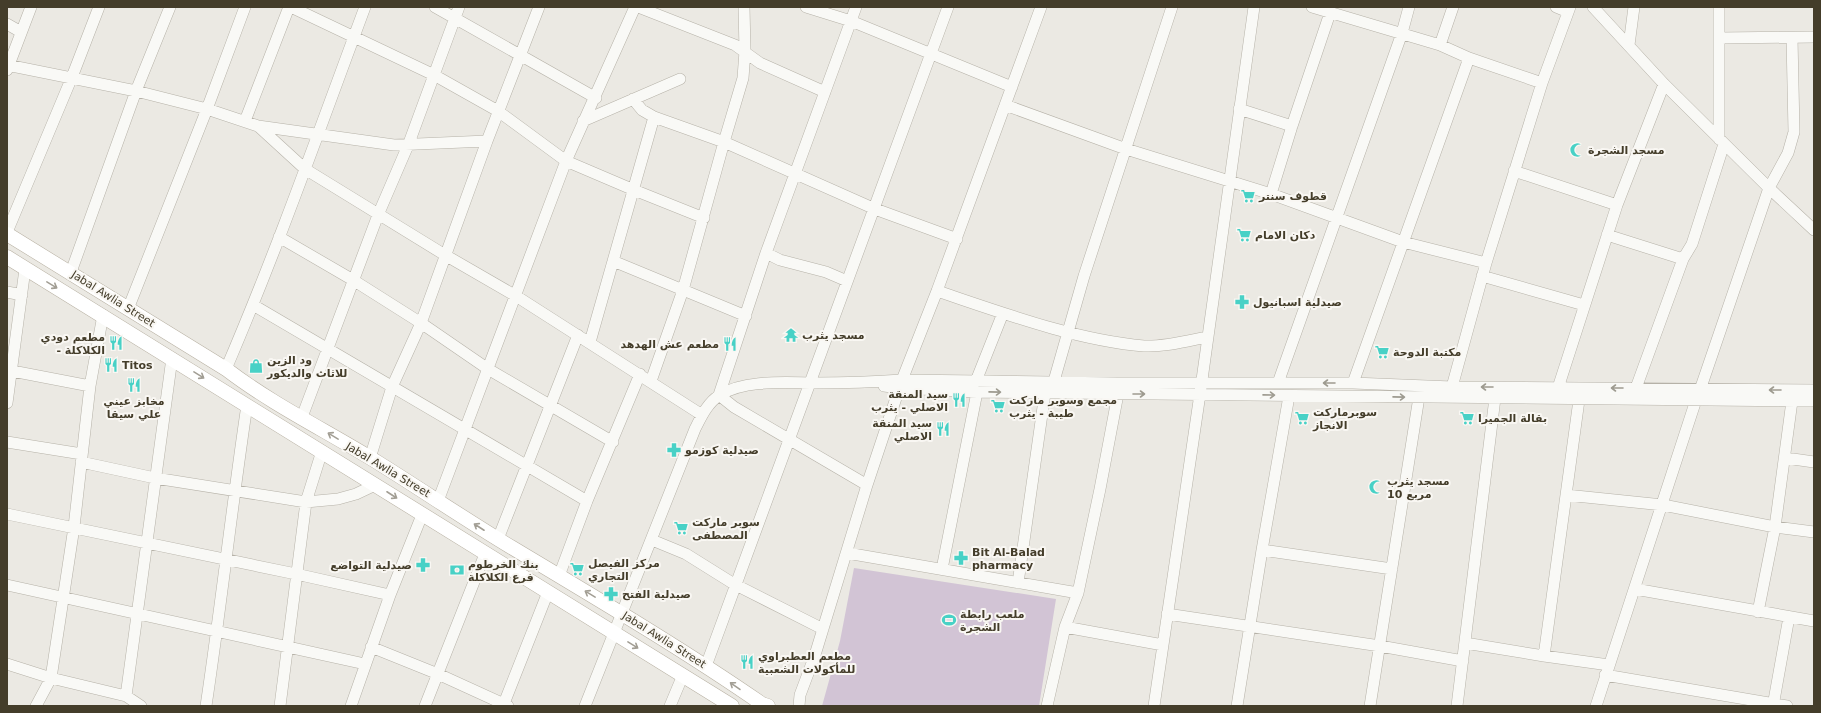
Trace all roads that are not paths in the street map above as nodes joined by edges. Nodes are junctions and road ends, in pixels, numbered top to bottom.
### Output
1 (31, 7) edge
2 (99, 7) edge
3 (170, 7) edge
4 (245, 7) edge
5 (290, 7) edge
6 (365, 7) edge
7 (435, 7) edge
8 (539, 7) edge
9 (637, 7) edge
10 (744, 7) edge
11 (806, 7) edge
12 (856, 7) edge
13 (948, 7) edge
14 (1041, 7) edge
15 (1172, 7) edge
16 (1254, 7) edge
17 (1312, 7) edge
18 (1409, 7) edge
19 (1453, 7) edge
20 (1556, 7) edge
21 (1593, 7) edge
22 (1634, 7) edge
23 (1719, 7) edge
24 (1569, 9) edge
25 (457, 12) edge
26 (1330, 13) junction
27 (851, 21) junction
28 (7, 24) edge
29 (21, 32) junction
30 (1402, 33) junction
31 (354, 36) junction
32 (1720, 38) junction
33 (1792, 38) junction
34 (1814, 38) edge
35 (1440, 45) junction
36 (1629, 45) junction
37 (745, 51) junction
38 (930, 54) junction
39 (521, 55) junction
40 (1469, 58) junction
41 (8, 67) edge
42 (434, 75) junction
43 (72, 77) junction
44 (680, 79) dead end
45 (1542, 83) junction
46 (1664, 84) junction
47 (1012, 87) junction
48 (136, 91) junction
49 (825, 92) junction
50 (596, 98) junction
51 (633, 99) junction
52 (1005, 105) junction
53 (207, 109) junction
54 (1239, 109) junction
55 (498, 111) junction
56 (654, 117) junction
57 (245, 121) junction
58 (583, 121) junction
59 (258, 126) junction
60 (1292, 126) junction
61 (320, 134) junction
62 (487, 141) junction
63 (724, 142) junction
64 (1721, 142) junction
65 (409, 143) junction
66 (1126, 149) junction
67 (566, 161) junction
68 (305, 169) junction
69 (1514, 171) junction
70 (796, 173) junction
71 (1228, 180) junction
72 (1769, 188) junction
73 (634, 190) junction
74 (1272, 194) junction
75 (1617, 205) junction
76 (875, 209) junction
77 (378, 215) junction
78 (704, 218) junction
79 (1335, 218) junction
80 (1814, 230) edge
81 (7, 233) edge
82 (1607, 235) junction
83 (279, 237) junction
84 (957, 239) junction
85 (1403, 242) junction
86 (766, 253) junction
87 (445, 255) junction
88 (7, 257) edge
89 (1683, 259) junction
90 (613, 261) junction
91 (1486, 263) junction
92 (26, 268) junction
93 (71, 272) junction
94 (1482, 276) junction
95 (353, 280) junction
96 (847, 281) junction
97 (683, 290) junction
98 (937, 291) junction
99 (7, 292) edge
100 (22, 295) junction
101 (516, 296) junction
102 (253, 305) junction
103 (1584, 305) junction
104 (128, 309) junction
105 (1003, 313) junction
106 (102, 315) junction
107 (746, 316) junction
108 (421, 323) junction
109 (1069, 332) junction
110 (578, 335) junction
111 (1207, 337) junction
112 (590, 342) junction
113 (327, 348) junction
114 (172, 358) junction
115 (226, 369) junction
116 (488, 369) junction
117 (9, 371) edge
118 (640, 374) junction
119 (651, 381) junction
120 (1054, 382) junction
121 (809, 383) junction
122 (1201, 383) junction
123 (1278, 383) junction
124 (1352, 383) junction
125 (901, 384) junction
126 (90, 386) junction
127 (976, 386) junction
128 (392, 387) junction
129 (1452, 387) junction
130 (1558, 388) junction
131 (1636, 388) junction
132 (1814, 390) edge
133 (1045, 393) junction
134 (1118, 394) junction
135 (1200, 394) junction
136 (719, 395) junction
137 (1698, 395) junction
138 (1290, 396) junction
139 (1419, 397) junction
140 (1495, 398) junction
141 (1579, 400) junction
142 (1792, 401) junction
143 (1814, 401) edge
144 (7, 403) edge
145 (247, 405) junction
146 (549, 406) junction
147 (702, 415) junction
148 (302, 417) junction
149 (466, 430) junction
150 (789, 439) junction
151 (7, 442) edge
152 (613, 442) junction
153 (322, 451) junction
154 (81, 458) junction
155 (370, 458) junction
156 (1786, 458) junction
157 (1814, 462) edge
158 (527, 466) junction
159 (155, 478) junction
160 (376, 485) junction
161 (867, 485) junction
162 (234, 491) junction
163 (1566, 495) junction
164 (438, 500) junction
165 (587, 501) junction
166 (306, 502) junction
167 (1663, 505) junction
168 (7, 514) edge
169 (422, 514) junction
170 (74, 527) junction
171 (1775, 527) junction
172 (1814, 532) edge
173 (498, 539) junction
174 (652, 540) junction
175 (146, 543) junction
176 (1262, 550) junction
177 (847, 552) junction
178 (484, 554) junction
179 (226, 559) junction
180 (942, 569) junction
181 (1392, 569) junction
182 (296, 574) junction
183 (559, 576) junction
184 (1018, 583) junction
185 (734, 584) junction
186 (7, 586) edge
187 (1635, 590) junction
188 (548, 592) junction
189 (1078, 593) junction
190 (390, 595) junction
191 (64, 598) junction
192 (1758, 612) junction
193 (622, 613) junction
194 (137, 614) junction
195 (1167, 614) junction
196 (1789, 617) junction
197 (1814, 621) edge
198 (1065, 627) junction
199 (1250, 627) junction
200 (823, 629) junction
201 (218, 631) junction
202 (613, 633) junction
203 (1465, 643) junction
204 (1163, 644) junction
205 (1380, 646) junction
206 (289, 647) junction
207 (371, 647) junction
208 (1544, 656) junction
209 (1463, 661) junction
210 (7, 664) edge
211 (365, 664) junction
212 (1609, 664) junction
213 (706, 666) junction
214 (438, 674) junction
215 (683, 675) junction
216 (1605, 675) junction
217 (51, 678) junction
218 (126, 696) junction
219 (505, 705) edge
220 (1773, 705) edge
221 (36, 706) edge
222 (139, 706) edge
223 (206, 706) edge
224 (280, 706) edge
225 (351, 706) edge
226 (425, 706) edge
227 (585, 706) edge
228 (670, 706) edge
229 (732, 706) edge
230 (768, 706) edge
231 (799, 706) edge
232 (1047, 706) edge
233 (1154, 706) edge
234 (1237, 706) edge
235 (1370, 706) edge
236 (1457, 706) edge
237 (1596, 706) edge
238 (1787, 706) edge

1 - 29 street
2 - 43 street
3 - 48 street
4 - 53 street
5 - 31 street
5 - 57 street
6 - 31 street
7 - 25 street
8 - 39 street
9 - 37 street
9 - 50 street
10 - 37 street
11 - 27 street
12 - 27 street
13 - 38 street
14 - 47 street
15 - 66 street
16 - 54 street
17 - 26 street
18 - 30 street
19 - 35 street
20 - 24 street
21 - 36 street
22 - 36 street
23 - 32 street
24 - 45 street
25 - 39 street
25 - 42 street
26 - 30 street
26 - 60 street
27 - 38 street
27 - 49 street
28 - 29 street
29 - 41 street
30 - 35 street
30 - 79 street
31 - 42 street
31 - 61 street
32 - 33 street
32 - 64 street
33 - 34 street
33 - 72 street
35 - 40 street
36 - 46 street
37 - 49 street
37 - 63 street
38 - 47 street
38 - 76 street
39 - 50 street
39 - 55 street
40 - 45 street
40 - 85 street
41 - 43 street
42 - 55 street
42 - 65 street
43 - 48 street
43 - 81 street
44 - 51 street
45 - 69 street
46 - 64 street
46 - 75 street
47 - 52 street
48 - 53 street
48 - 93 street
49 - 70 street
50 - 58 street
51 - 56 street
51 - 58 street
52 - 66 street
52 - 84 street
53 - 57 street
53 - 104 street
54 - 60 street
54 - 71 street
55 - 62 street
55 - 67 street
56 - 63 street
56 - 73 street
57 - 59 street
58 - 67 street
59 - 61 street
59 - 68 street
60 - 74 street
61 - 65 street
61 - 68 street
62 - 65 street
62 - 87 street
63 - 70 street
63 - 78 street
64 - 72 street
64 - 89 street
65 - 77 street
66 - 71 street
66 - 109 street
67 - 73 street
67 - 101 street
68 - 77 street
68 - 83 street
69 - 75 street
69 - 91 street
70 - 76 street
70 - 86 street
71 - 74 street
71 - 111 street
72 - 80 street
72 - 137 street
73 - 78 street
73 - 90 street
74 - 79 street
75 - 82 street
76 - 84 street
76 - 96 street
77 - 87 street
77 - 95 street
78 - 97 street
79 - 85 street
79 - 123 street
81 - 93 main road, Jabal Awlia Street
82 - 89 street
82 - 103 street
83 - 95 street
83 - 102 street
84 - 98 street
85 - 91 street
85 - 124 street
86 - 96 street
86 - 107 street
87 - 101 street
87 - 108 street
88 - 92 main road, Jabal Awlia Street
89 - 131 street
90 - 97 street
90 - 112 street
91 - 94 street
92 - 100 street
92 -> 106 main road, Jabal Awlia Street
93 - 104 main road, Jabal Awlia Street
94 - 103 street
94 - 129 street
95 - 108 street
95 - 113 street
96 - 121 street
97 - 107 street
97 - 119 street
98 - 105 street
98 - 125 street
99 - 100 street
100 - 117 street
101 - 110 street
101 - 116 street
102 - 113 street
102 - 115 street
103 - 130 street
104 - 115 main road, Jabal Awlia Street
105 - 109 street
105 - 127 street
106 - 114 main road, Jabal Awlia Street
106 - 126 street
107 - 136 street
108 - 116 street
108 - 128 street
109 - 111 street
109 - 120 street
110 - 112 street
110 - 146 street
111 - 122 street
112 - 118 street
113 - 128 street
113 - 148 street
114 -> 145 main road, Jabal Awlia Street
114 - 159 street
115 - 148 main road, Jabal Awlia Street
116 - 146 street
116 - 149 street
117 - 126 street
117 - 144 street
118 - 119 street
118 - 152 street
119 - 147 street
120 - 122 street
120 - 127 street
121 - 125 street
121 - 136 street
121 - 150 street
122 - 123 street
122 - 135 street
124 -> 123 street
124 - 129 street
125 - 127 street
125 - 161 street
126 - 154 street
127 -> 133 street
127 - 180 street
128 - 149 street
128 - 155 street
130 -> 129 street
131 -> 130 street
131 - 137 street
132 -> 137 street
133 - 134 street
133 - 184 street
134 -> 135 street
134 - 189 street
135 -> 138 street
135 - 195 street
136 - 147 street
136 - 150 street
137 - 141 street
137 - 142 street
137 - 167 street
138 -> 139 street
138 - 176 street
139 - 140 street
139 - 181 street
140 - 141 street
140 - 203 street
141 - 163 street
142 - 143 street
142 - 156 street
145 - 153 main road, Jabal Awlia Street
145 - 162 street
146 - 152 street
146 - 158 street
147 - 174 street
155 -> 148 main road, Jabal Awlia Street
149 - 158 street
149 - 164 street
150 - 161 street
150 - 185 street
151 - 154 street
152 - 165 street
153 - 160 main road, Jabal Awlia Street
153 - 166 street
154 - 159 street
154 - 170 street
155 - 164 main road, Jabal Awlia Street
156 - 157 street
156 - 171 street
158 - 165 street
158 - 173 street
159 - 162 street
159 - 175 street
160 - 166 street
160 -> 169 main road, Jabal Awlia Street
161 - 177 street
162 - 166 street
162 - 179 street
163 - 167 street
163 - 208 street
173 -> 164 main road, Jabal Awlia Street
165 - 183 street
166 - 182 street
167 - 171 street
167 - 187 street
168 - 170 street
169 - 178 main road, Jabal Awlia Street
169 - 190 street
170 - 175 street
170 - 191 street
171 - 172 street
171 - 192 street
173 - 183 main road, Jabal Awlia Street
174 - 185 street
174 - 193 street
175 - 179 street
175 - 194 street
176 - 181 street
176 - 199 street
177 - 180 street
177 - 200 street
178 - 188 main road, Jabal Awlia Street
178 - 214 street
179 - 182 street
179 - 201 street
180 - 184 street
181 - 205 street
182 - 190 street
182 - 206 street
193 -> 183 main road, Jabal Awlia Street
184 - 189 street
185 - 200 street
185 - 213 street
186 - 191 street
187 - 192 street
187 - 212 street
188 - 202 main road, Jabal Awlia Street
188 - 219 street
189 - 198 street
190 - 207 street
191 - 194 street
191 - 217 street
192 - 196 street
193 - 202 street
193 - 213 main road, Jabal Awlia Street
194 - 201 street
194 - 218 street
195 - 199 street
195 - 204 street
196 - 197 street
196 - 220 street
198 - 204 street
198 - 232 street
199 - 205 street
199 - 234 street
200 - 231 street
201 - 206 street
201 - 223 street
202 -> 215 main road, Jabal Awlia Street
202 - 227 street
203 - 208 street
203 - 209 street
204 - 233 street
205 - 209 street
205 - 235 street
206 - 211 street
206 - 224 street
207 - 211 street
207 - 214 street
208 - 212 street
209 - 236 street
210 - 217 street
211 - 225 street
212 - 216 street
230 -> 213 main road, Jabal Awlia Street
214 - 219 street
214 - 226 street
215 - 228 street
215 - 229 main road, Jabal Awlia Street
216 - 220 street
216 - 237 street
217 - 218 street
217 - 221 street
218 - 222 street
220 - 238 street

